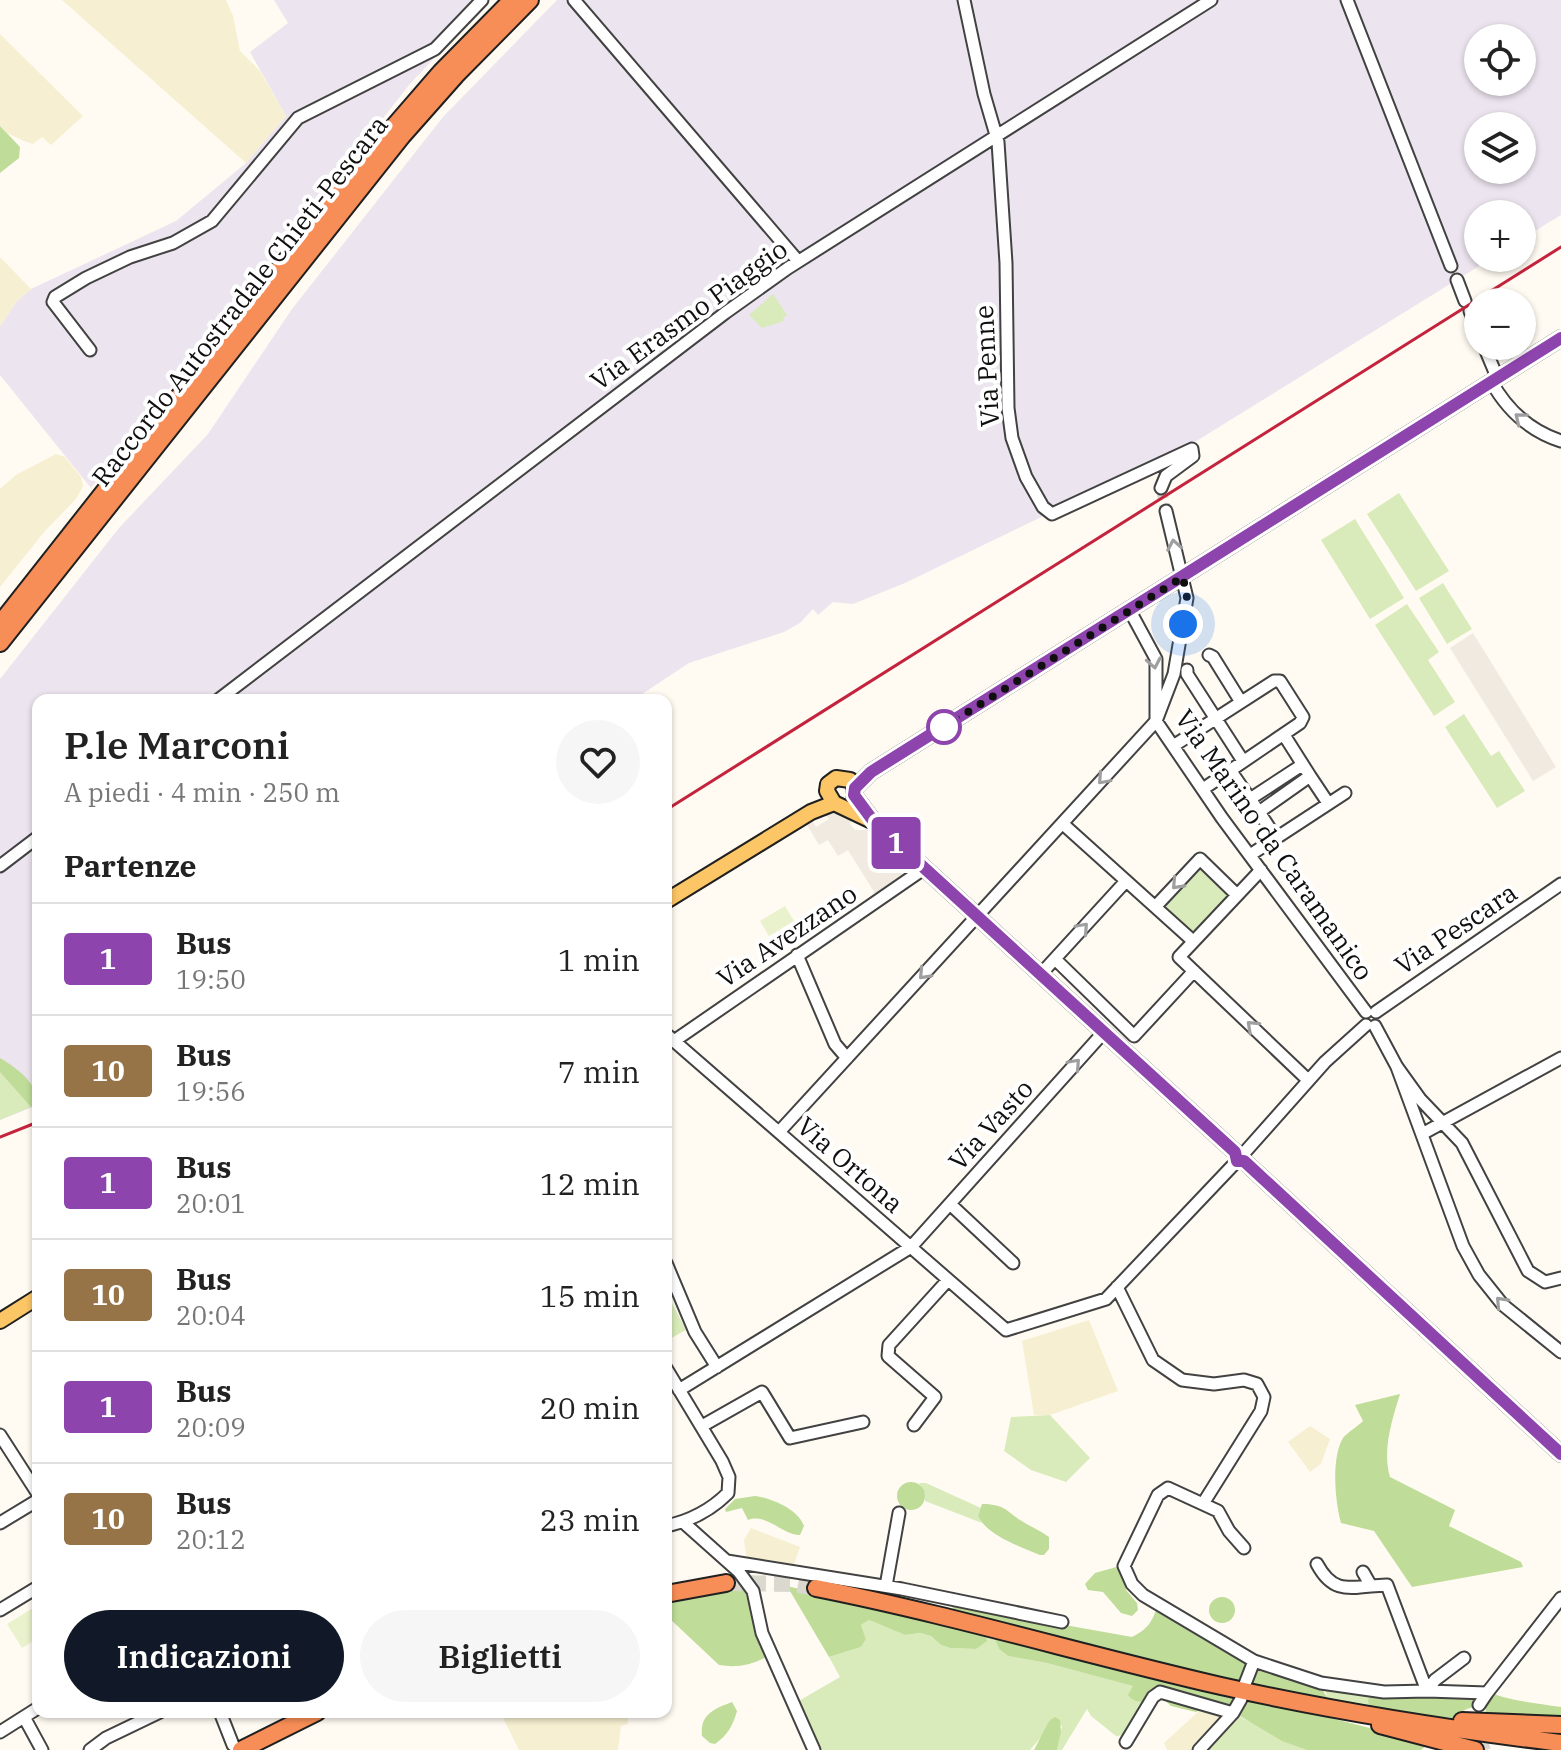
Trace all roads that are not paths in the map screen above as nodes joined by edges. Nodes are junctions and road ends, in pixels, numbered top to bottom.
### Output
1 (482, 0) edge
2 (512, 0) edge
3 (530, 0) edge
4 (574, 0) edge
5 (964, 0) edge
6 (1211, 0) edge
7 (1347, 0) edge
8 (996, 135) junction
9 (798, 261) junction
10 (1451, 266) dead end
11 (1457, 280) dead end
12 (1464, 297) edge
13 (1561, 338) edge
14 (90, 350) dead end
15 (1488, 360) edge
16 (1494, 379) junction
17 (1561, 441) edge
18 (1161, 488) dead end
19 (1166, 511) tunnel mouth
20 (1183, 577) junction
21 (1130, 611) junction
22 (0, 624) edge
23 (0, 643) edge
24 (1209, 655) dead end
25 (1187, 670) dead end
26 (226, 694) edge
27 (1241, 702) junction
28 (1216, 719) junction
29 (1156, 721) junction
30 (1284, 735) junction
31 (1173, 746) junction
32 (1243, 761) junction
33 (1302, 765) junction
34 (1230, 770) junction
35 (1310, 776) junction
36 (851, 785) junction
37 (1203, 789) junction
38 (1345, 793) dead end
39 (832, 798) junction
40 (1250, 799) junction
41 (1328, 803) junction
42 (1259, 812) junction
43 (874, 822) junction
44 (1063, 824) junction
45 (1276, 838) junction
46 (32, 842) edge
47 (1250, 855) junction
48 (0, 866) edge
49 (925, 868) junction
50 (1261, 870) junction
51 (1126, 881) junction
52 (1561, 884) edge
53 (1237, 895) junction
54 (672, 897) edge
55 (1156, 906) junction
56 (977, 917) junction
57 (1193, 941) junction
58 (797, 955) junction
59 (1055, 959) junction
60 (1194, 971) junction
61 (1040, 975) junction
62 (1371, 1019) junction
63 (1103, 1033) junction
64 (672, 1036) edge
65 (672, 1039) edge
66 (847, 1058) junction
67 (1561, 1058) edge
68 (1397, 1067) junction
69 (1308, 1080) junction
70 (1444, 1123) junction
71 (779, 1132) junction
72 (1422, 1134) junction
73 (1240, 1156) junction
74 (950, 1204) junction
75 (911, 1247) junction
76 (1013, 1263) dead end
77 (672, 1277) edge
78 (1561, 1278) edge
79 (948, 1280) junction
80 (1117, 1287) junction
81 (32, 1301) edge
82 (0, 1321) edge
83 (1006, 1330) joint
84 (1561, 1352) edge
85 (717, 1367) junction
86 (672, 1378) edge
87 (679, 1390) junction
88 (863, 1422) dead end
89 (914, 1425) dead end
90 (702, 1426) junction
91 (0, 1435) edge
92 (1561, 1454) edge
93 (32, 1485) edge
94 (1204, 1502) junction
95 (32, 1504) edge
96 (899, 1513) dead end
97 (0, 1523) edge
98 (684, 1523) junction
99 (672, 1525) edge
100 (1244, 1548) dead end
101 (727, 1561) junction
102 (1317, 1564) dead end
103 (1363, 1572) dead end
104 (726, 1583) tunnel mouth
105 (886, 1586) junction
106 (1371, 1586) junction
107 (816, 1588) tunnel mouth
108 (32, 1591) edge
109 (672, 1593) edge
110 (1561, 1598) edge
111 (0, 1610) edge
112 (1062, 1622) dead end
113 (1464, 1658) dead end
114 (1254, 1661) junction
115 (1245, 1684) dead end
116 (1427, 1691) junction
117 (1487, 1693) junction
118 (1241, 1699) dead end
119 (1314, 1705) junction
120 (32, 1712) edge
121 (1233, 1713) junction
122 (24, 1717) junction
123 (1472, 1717) tunnel mouth
124 (148, 1718) edge
125 (224, 1718) edge
126 (304, 1718) edge
127 (1561, 1725) edge
128 (0, 1732) edge
129 (1126, 1742) dead end
130 (1561, 1743) edge
131 (243, 1746) edge
132 (42, 1750) edge
133 (90, 1750) edge
134 (814, 1750) edge
135 (1199, 1750) edge
136 (1475, 1750) edge

1 - 14 street
2 - 22 highway, Raccordo Autostradale Chieti-Pescara
3 - 23 highway, Raccordo Autostradale Chieti-Pescara
4 - 9 street
5 - 8 street, Via Penne
6 - 8 street, Via Erasmo Piaggio
7 - 10 street
8 - 9 street, Via Erasmo Piaggio
8 - 18 street, Via Penne
9 - 26 street, Via Erasmo Piaggio
11 - 12 street
13 - 16 main road
15 - 16 street
17 -> 16 street
16 - 20 main road
20 -> 19 street
20 - 21 main road
20 - 29 street
21 -> 29 street, Via Marino da Caramanico
21 - 36 main road
24 - 27 street
25 - 28 street
27 - 28 street
27 - 30 street
28 - 31 street
28 - 32 street
29 - 31 street, Via Marino da Caramanico
29 -> 44 street
30 - 32 street
30 - 33 street
31 - 37 street, Via Marino da Caramanico
32 - 34 street
33 - 35 street
33 - 40 street
34 - 37 street
34 - 40 street
35 - 41 street
35 - 42 street
36 - 39 main road
36 - 39 main road
36 - 43 main road
37 - 47 street, Via Marino da Caramanico
38 - 41 street
39 - 43 main road
39 - 54 main road
40 - 42 street
41 - 45 street
42 - 45 street
43 - 49 main road
44 - 51 street
44 - 56 street
45 - 47 street
46 - 48 street
47 - 50 street, Via Marino da Caramanico
49 - 56 main road
49 - 58 street, Via Avezzano
50 - 53 street
50 - 62 street, Via Marino da Caramanico
51 - 55 street
59 -> 51 street
52 - 62 street, Via Pescara
53 -> 55 street
53 - 57 street
55 - 57 street
56 - 61 main road
56 -> 66 street
57 - 60 street
58 - 64 street, Via Avezzano
58 - 66 street
59 - 60 street
59 - 61 street
69 -> 60 street
61 - 63 main road
62 - 68 street, Via Marino da Caramanico
62 - 69 street, Via Pescara
63 - 73 main road
74 -> 63 street, Via Vasto
65 - 71 street, Via Ortona
66 - 71 street
67 - 70 street
68 - 70 street
68 - 72 street
69 - 73 street, Via Pescara
70 - 72 street
70 - 78 street
71 - 75 street, Via Ortona
84 -> 72 street
73 - 80 street, Via Pescara
73 - 92 main road
74 - 75 street, Via Vasto
74 - 76 street
75 - 79 street, Via Ortona
75 - 85 street, Via Vasto
77 - 85 street
79 - 83 street, Via Ortona
79 - 89 street
80 - 83 street, Via Pescara
80 - 94 street
81 - 82 main road
85 - 87 street, Via Vasto
86 - 87 street
87 - 90 street
88 - 90 street
90 - 98 street
91 - 93 street
94 - 100 street
94 - 114 street
95 - 97 street
96 - 105 street
98 - 99 street
98 - 101 street
101 - 105 street
101 - 134 street
102 - 106 street
103 - 106 street
104 - 109 highway
105 - 112 street
106 - 116 street
107 - 119 highway
108 - 111 street
110 - 117 street
113 - 116 street
114 - 115 street
114 - 116 street
116 - 117 street
117 - 123 street
118 - 121 street
119 - 127 highway
119 - 130 highway
119 - 136 highway
120 - 122 street
121 - 129 street
121 - 135 street
122 - 128 street
122 - 132 street
124 - 133 street
125 - 131 street
126 - 131 highway

